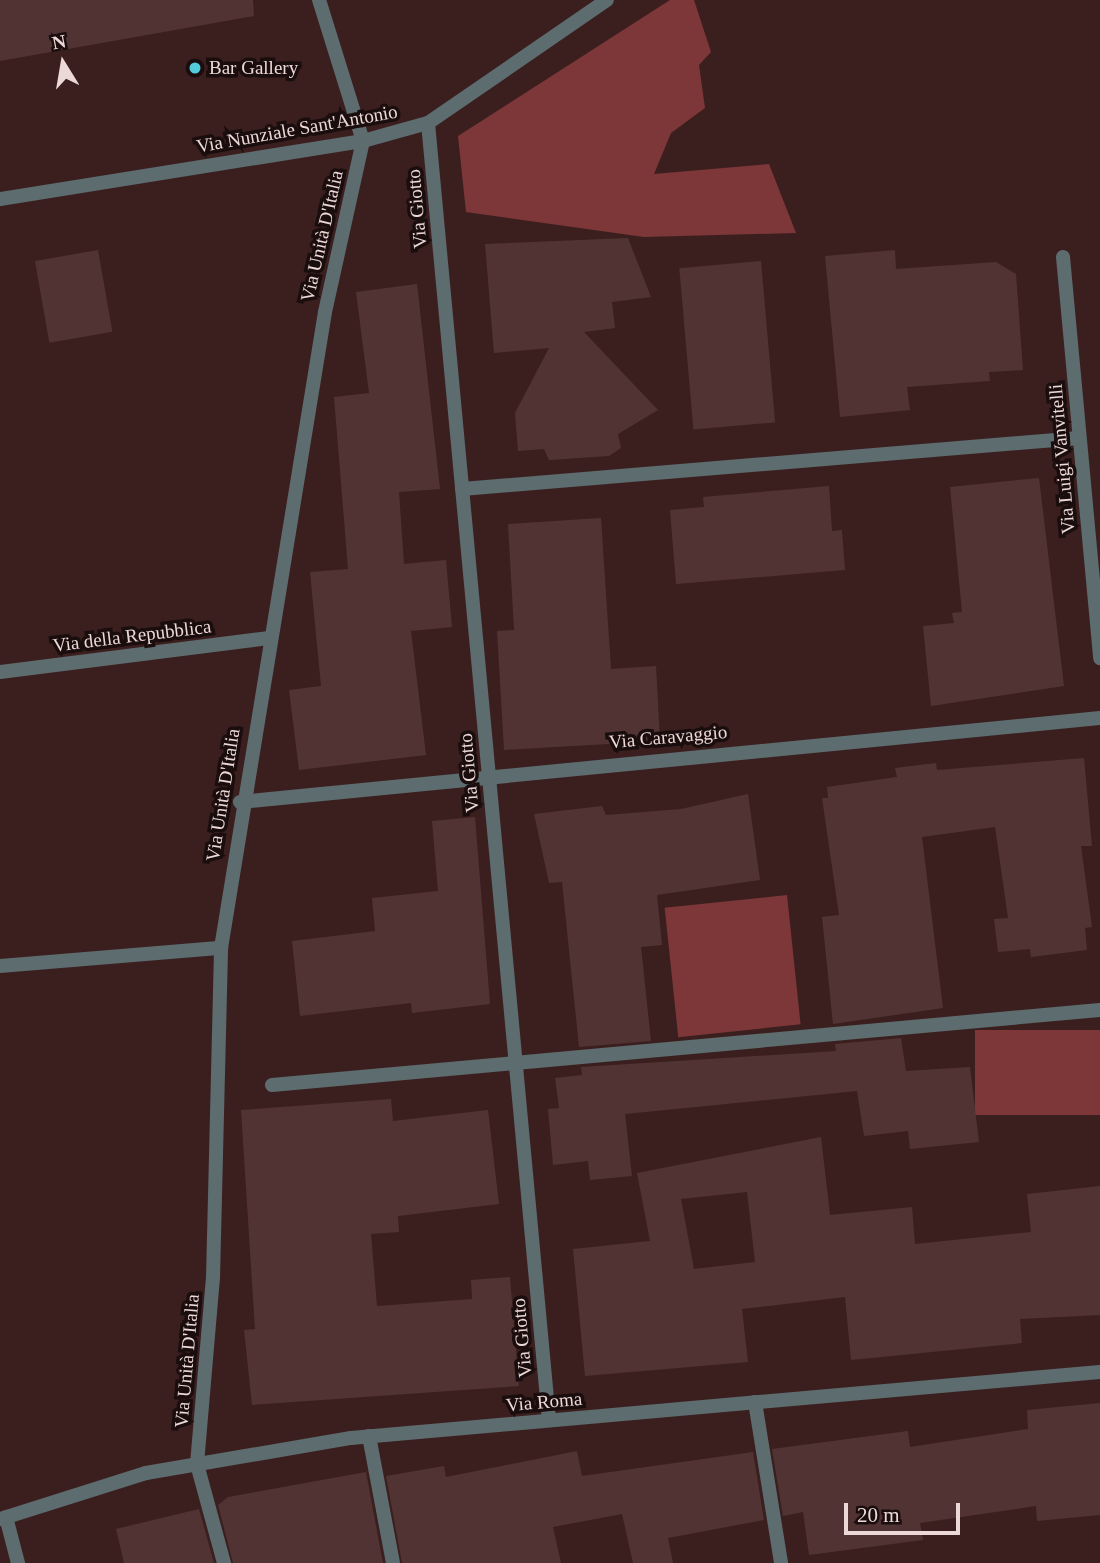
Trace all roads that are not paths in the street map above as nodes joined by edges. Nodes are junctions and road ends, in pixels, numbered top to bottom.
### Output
1 (319, 0) edge
2 (607, 0) edge
3 (428, 123) junction
4 (363, 141) junction
5 (0, 199) edge
6 (1062, 257) dead end
7 (1079, 438) junction
8 (462, 489) junction
9 (1096, 563) edge
10 (268, 638) junction
11 (1100, 658) edge
12 (0, 672) edge
13 (1100, 718) edge
14 (488, 773) junction
15 (240, 802) junction
16 (221, 948) junction
17 (0, 966) edge
18 (1100, 1010) edge
19 (515, 1059) junction
20 (272, 1085) dead end
21 (1100, 1372) edge
22 (755, 1402) junction
23 (549, 1420) junction
24 (369, 1436) junction
25 (198, 1464) junction
26 (3, 1518) edge
27 (19, 1563) edge
28 (224, 1563) edge
29 (393, 1563) edge
30 (781, 1563) edge

1 - 4 street
2 - 3 street, Via Nunziale Sant'Antonio
3 - 4 street, Via Nunziale Sant'Antonio
3 - 8 street, Via Giotto
4 - 5 street, Via Nunziale Sant'Antonio
4 - 10 street, Via Unità D'Italia
6 - 7 street, Via Luigi Vanvitelli
7 - 8 street
7 - 9 street, Via Luigi Vanvitelli
8 - 14 street, Via Giotto
9 - 11 street, Via Luigi Vanvitelli
10 - 12 street, Via della Repubblica
10 - 15 street, Via Unità D'Italia
13 - 14 street, Via Caravaggio
14 - 15 street, Via Caravaggio
14 - 19 street, Via Giotto
15 - 16 street, Via Unità D'Italia
16 - 17 street
16 - 25 street, Via Unità D'Italia
18 - 19 street
19 - 20 street
19 - 23 street, Via Giotto
21 - 22 street, Via Roma
22 - 23 street, Via Roma
22 - 30 street
23 - 24 street, Via Roma
24 - 25 street, Via Roma
24 - 29 street
25 - 26 street, Via Roma
25 - 28 street, Via Unità D'Italia
26 - 27 street

